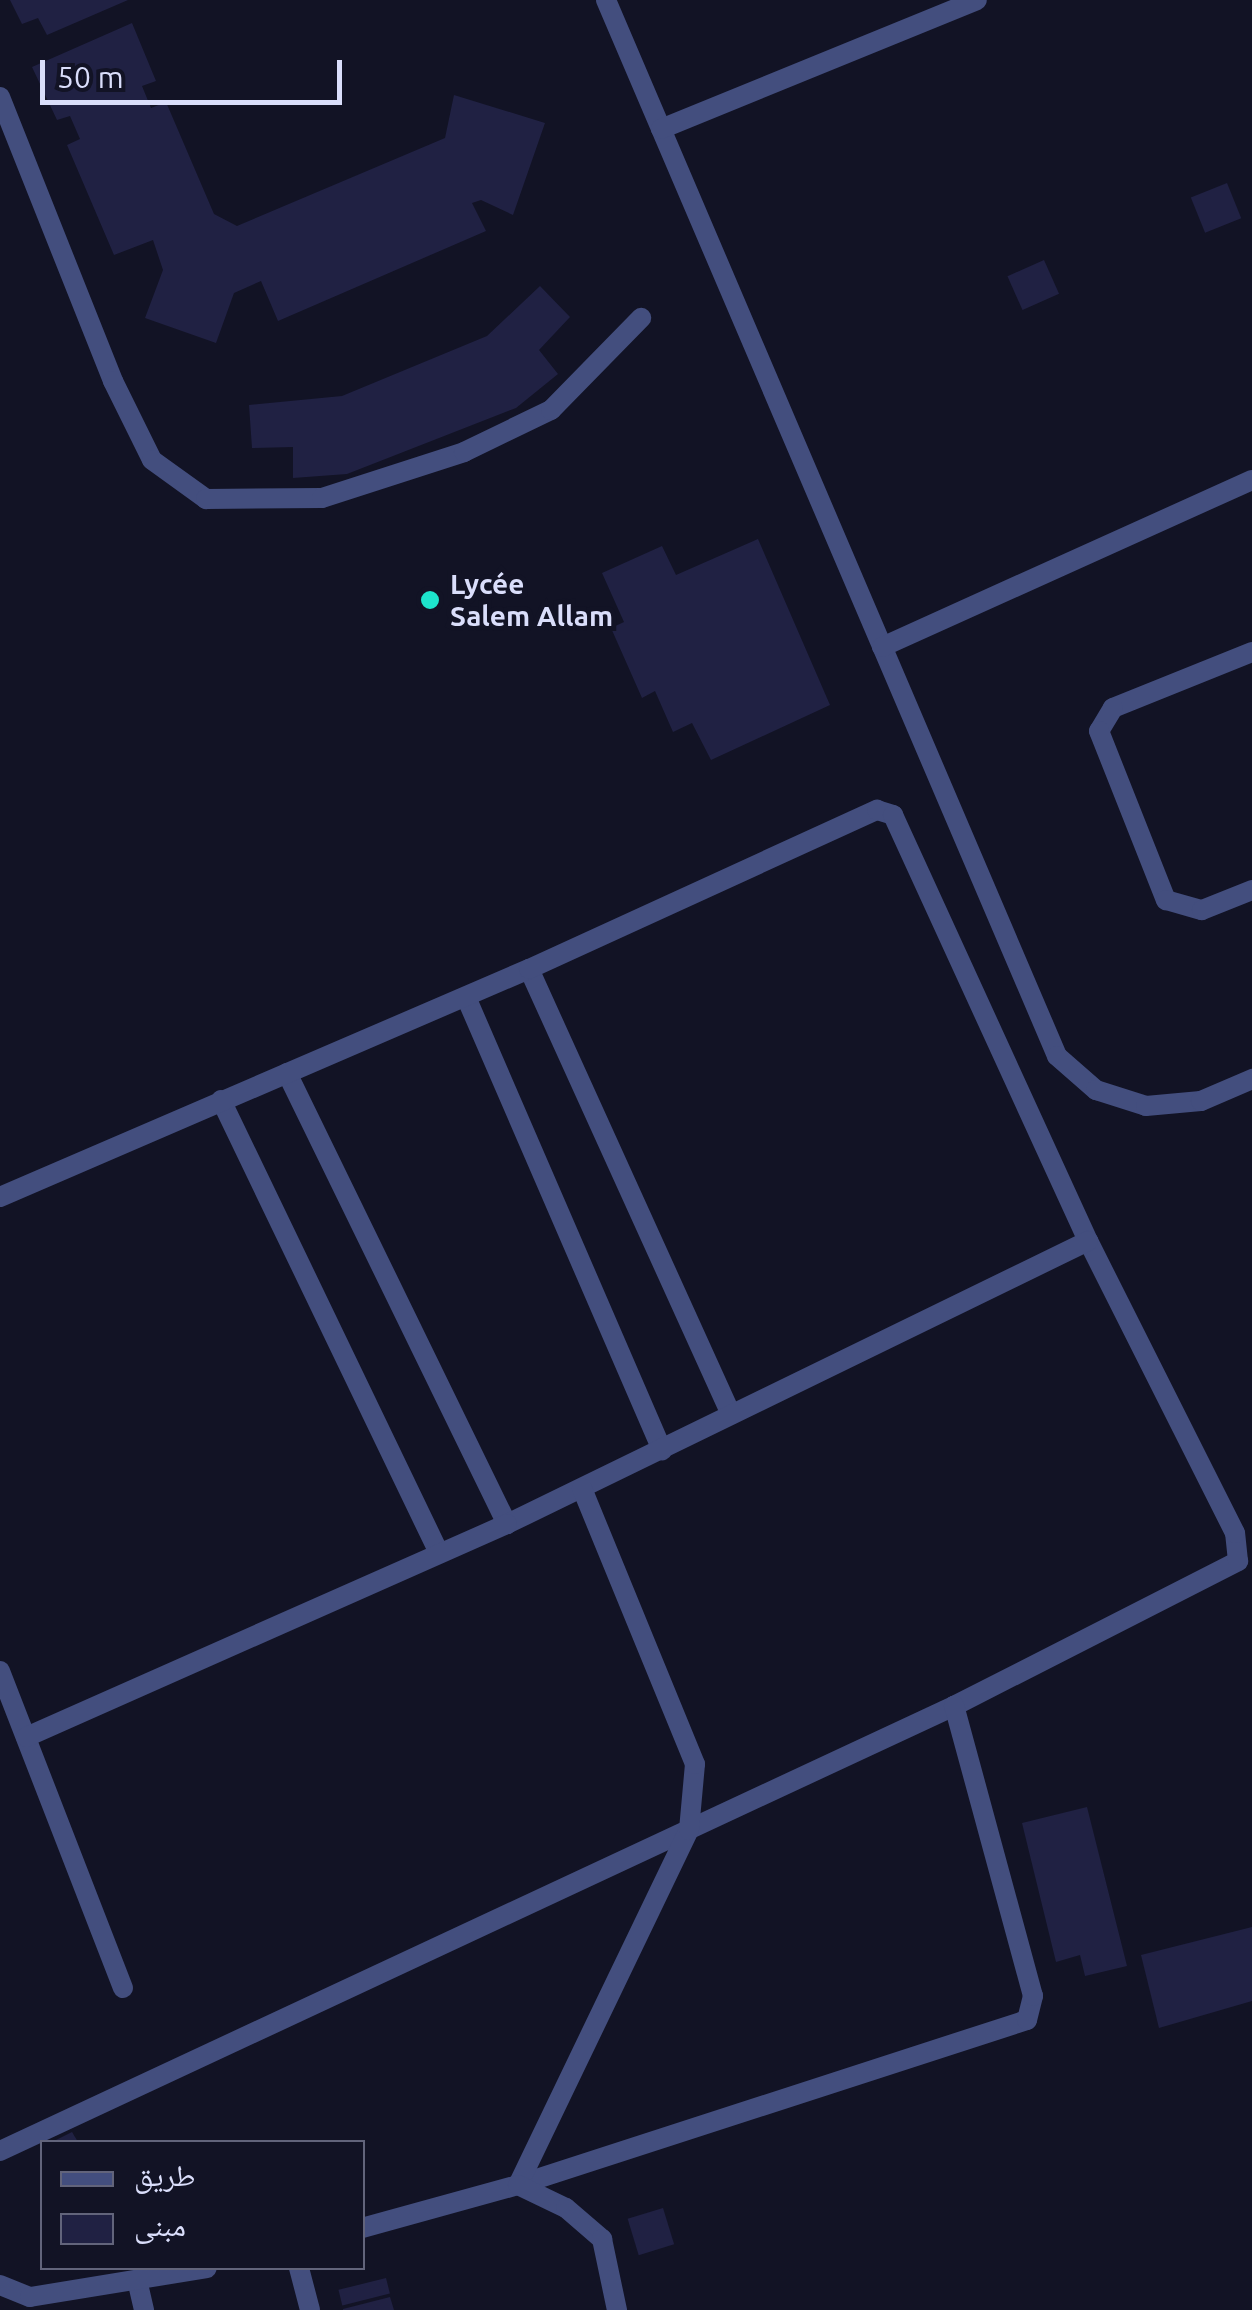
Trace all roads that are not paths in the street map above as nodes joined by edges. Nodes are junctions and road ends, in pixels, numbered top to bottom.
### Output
1 (606, 0) edge
2 (977, 0) edge
3 (0, 96) edge
4 (661, 129) junction
5 (640, 318) dead end
6 (1252, 480) edge
7 (882, 646) junction
8 (1252, 652) edge
9 (1252, 890) edge
10 (530, 969) junction
11 (466, 997) junction
12 (287, 1073) junction
13 (1252, 1079) edge
14 (221, 1100) junction
15 (0, 1197) edge
16 (1088, 1242) junction
17 (731, 1414) junction
18 (662, 1450) junction
19 (582, 1488) junction
20 (506, 1524) junction
21 (439, 1554) junction
22 (0, 1671) edge
23 (954, 1706) junction
24 (26, 1737) junction
25 (689, 1830) junction
26 (123, 1988) dead end
27 (0, 2151) edge
28 (518, 2185) junction
29 (365, 2227) edge
30 (199, 2270) edge
31 (299, 2270) edge
32 (138, 2284) junction
33 (0, 2285) edge
34 (144, 2310) edge
35 (310, 2310) edge
36 (618, 2310) edge

1 - 4 street
2 - 4 street
3 - 5 street
4 - 7 street
6 - 7 street
7 - 13 street
8 - 9 street
10 - 11 street
10 - 16 street
10 - 17 street
11 - 12 street
11 - 18 street
12 - 14 street
12 - 20 street
14 - 15 street
14 - 21 street
16 - 17 street
16 - 23 street
17 - 18 street
18 - 19 street
19 - 20 street
19 - 25 street
20 - 21 street
21 - 24 street
22 - 24 street
23 - 25 street
23 - 28 street
24 - 26 street
25 - 27 street
25 - 28 street
28 - 29 street
28 - 36 street
30 - 32 street
31 - 35 street
32 - 33 street
32 - 34 street

